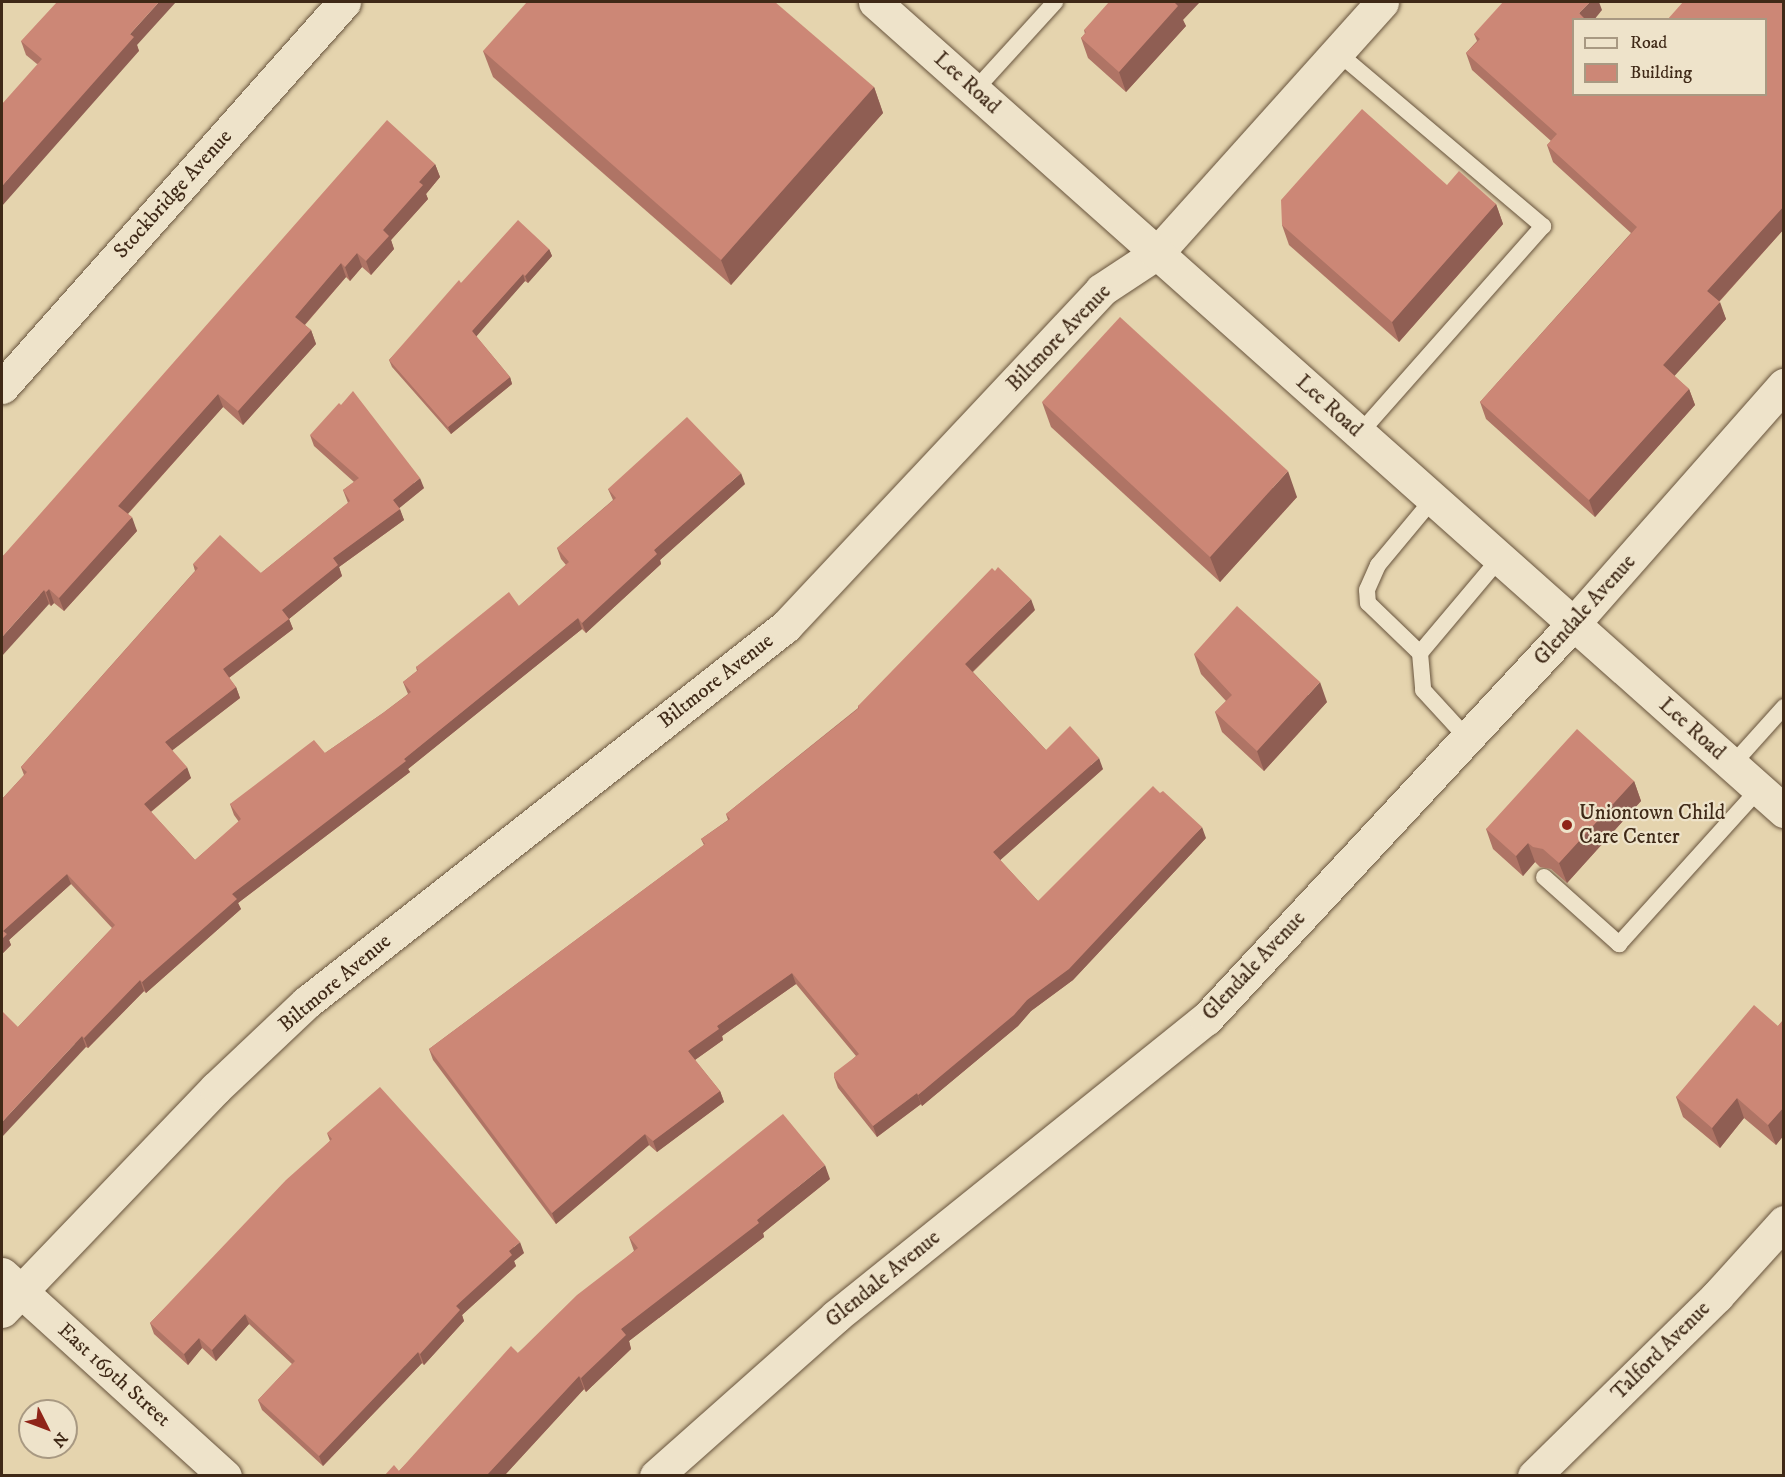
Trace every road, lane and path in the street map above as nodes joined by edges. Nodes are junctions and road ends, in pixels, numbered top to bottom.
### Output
1 (344, 2) edge
2 (875, 2) edge
3 (1055, 2) edge
4 (1382, 2) edge
5 (1337, 52) junction
6 (975, 90) junction
7 (1157, 253) junction
8 (1784, 385) edge
9 (2, 387) edge
10 (1360, 433) junction
11 (1433, 499) junction
12 (1500, 558) junction
13 (1573, 624) junction
14 (1420, 653) junction
15 (1784, 707) edge
16 (1467, 738) junction
17 (1732, 765) junction
18 (1759, 789) junction
19 (1784, 811) edge
20 (1544, 877) edge
21 (1784, 1222) edge
22 (8, 1292) edge
23 (225, 1476) edge
24 (656, 1476) edge
25 (1534, 1476) edge

1 - 9 street, Stockbridge Avenue
2 - 6 street, Lee Road
3 - 6 lane
4 - 5 street, Biltmore Avenue
5 - 7 street, Biltmore Avenue
5 - 10 lane
6 - 7 street, Lee Road
7 - 10 street, Lee Road
7 - 22 street, Biltmore Avenue
8 - 13 street, Glendale Avenue
10 - 11 street, Lee Road
11 - 12 street, Lee Road
11 - 14 lane
12 - 13 street, Lee Road
12 - 14 lane
13 - 16 street, Glendale Avenue
13 - 17 street, Lee Road
14 - 16 lane
15 - 17 lane
16 - 24 street, Glendale Avenue
17 - 18 street, Lee Road
18 - 19 street, Lee Road
18 - 20 lane
21 - 25 street, Talford Avenue
22 - 23 street, East 169th Street

